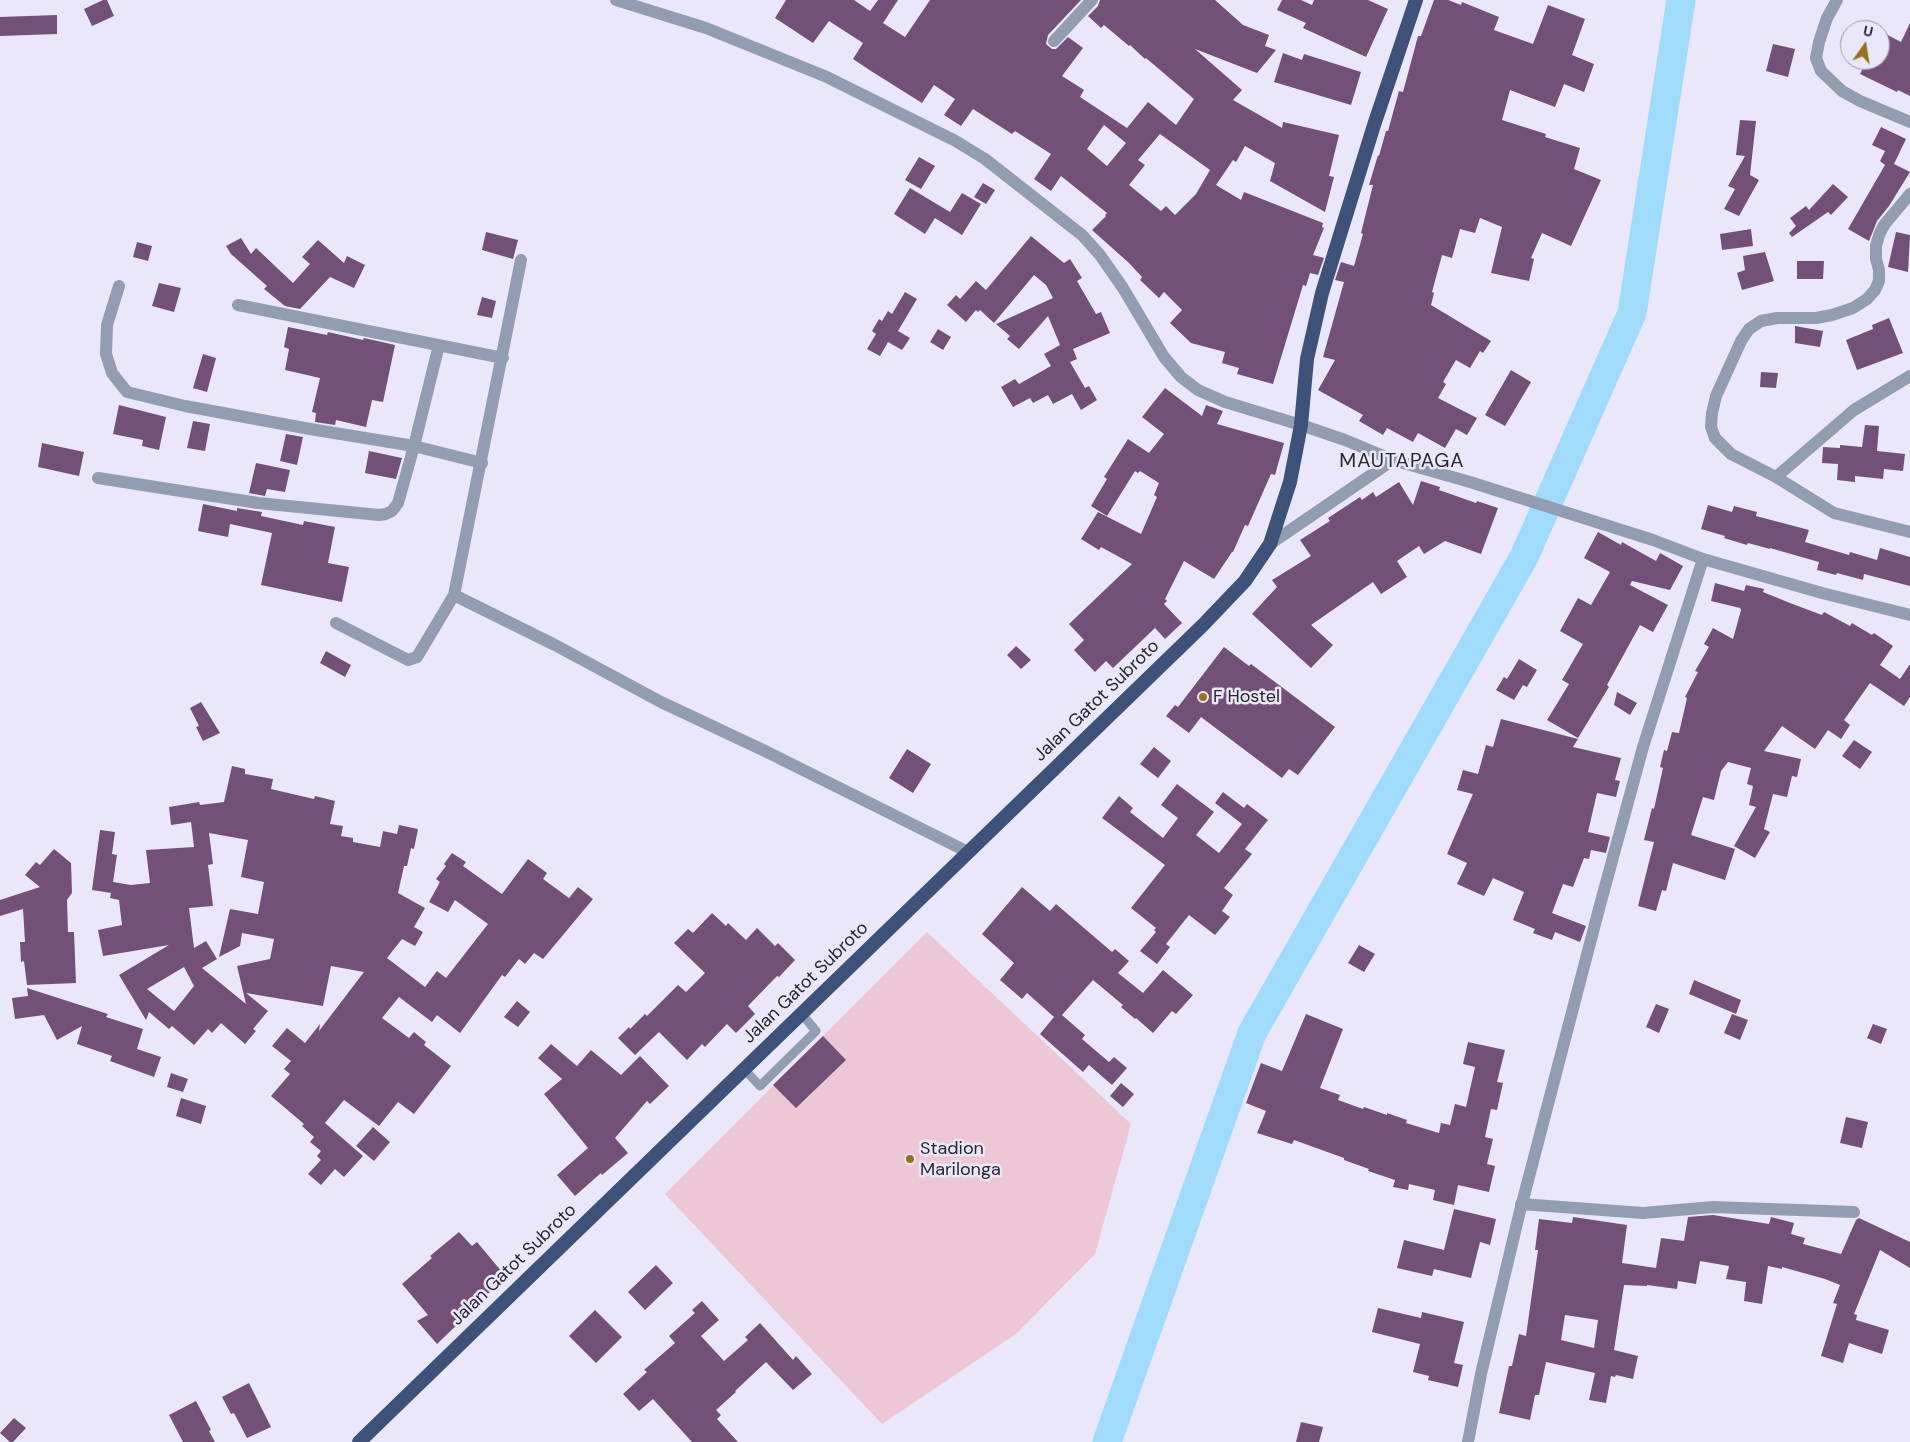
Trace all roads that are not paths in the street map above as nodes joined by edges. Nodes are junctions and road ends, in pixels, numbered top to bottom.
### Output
1 (616, 0) edge
2 (1092, 0) edge
3 (1416, 0) edge
4 (1838, 0) edge
5 (1054, 41) dead end
6 (1910, 122) edge
7 (1910, 194) edge
8 (521, 260) dead end
9 (119, 286) dead end
10 (238, 305) dead end
11 (439, 345) junction
12 (503, 358) junction
13 (1910, 376) edge
14 (1301, 425) junction
15 (414, 446) junction
16 (1393, 460) junction
17 (482, 463) junction
18 (1776, 477) junction
19 (98, 478) dead end
20 (1909, 531) edge
21 (1270, 544) junction
22 (1703, 559) junction
23 (454, 595) junction
24 (1910, 615) edge
25 (336, 623) dead end
26 (968, 852) junction
27 (802, 1013) junction
28 (744, 1068) junction
29 (1521, 1204) junction
30 (1854, 1212) dead end
31 (359, 1442) edge
32 (1468, 1442) edge

1 - 14 street
2 - 5 street
3 - 14 highway, Jalan Gatot Subroto
4 - 6 street
7 - 18 street
8 - 12 street
9 - 15 street
10 - 11 street
11 - 12 street
11 - 15 street
12 - 17 street
13 - 18 street
14 - 16 street
14 - 21 highway, Jalan Gatot Subroto
15 - 17 street
15 - 19 street
16 - 21 street
16 - 22 street
17 - 23 street
18 - 20 street
21 - 26 highway, Jalan Gatot Subroto
22 - 24 street
22 - 29 street
23 - 25 street
23 - 26 street
26 - 27 highway, Jalan Gatot Subroto
27 - 28 highway, Jalan Gatot Subroto
27 - 28 lane
28 - 31 highway, Jalan Gatot Subroto
29 - 30 street
29 - 32 street

